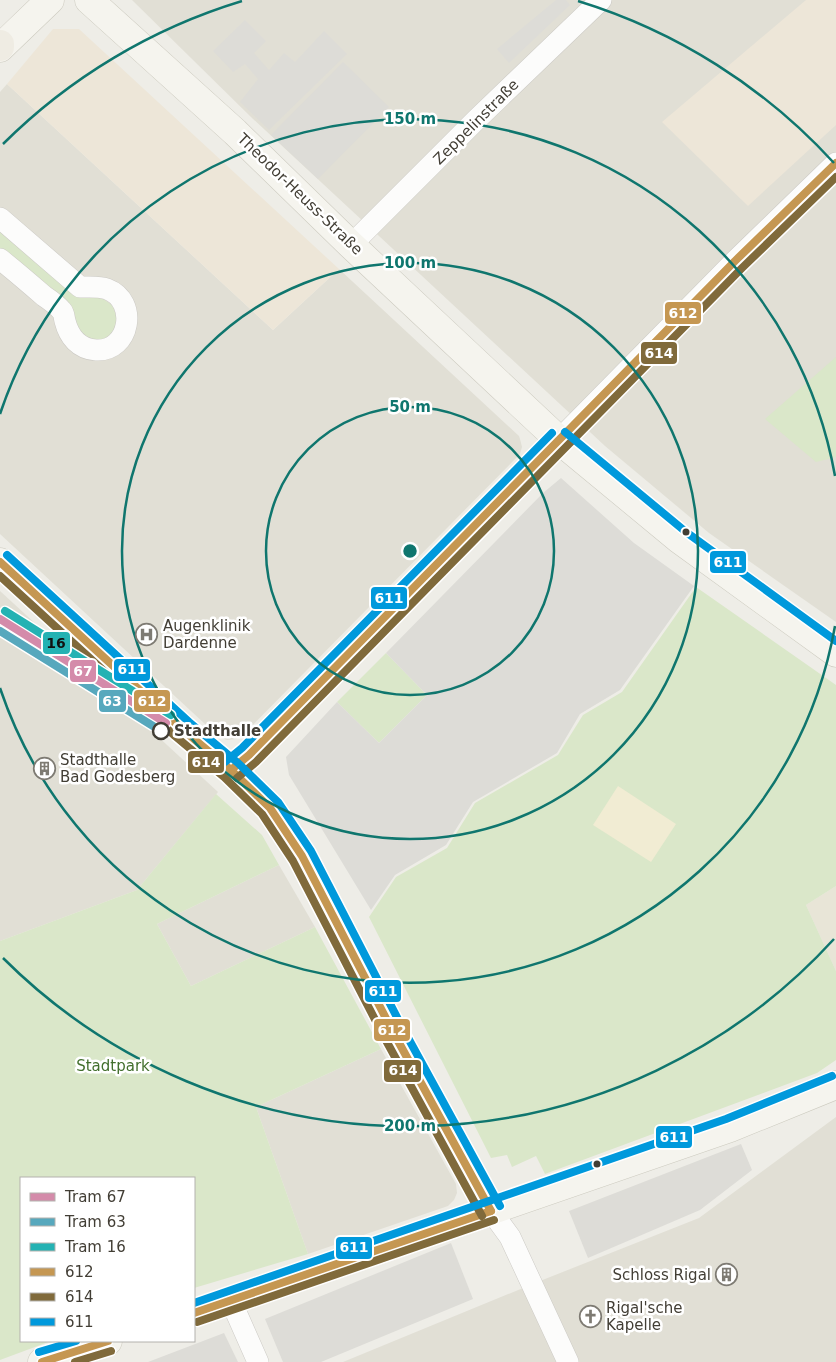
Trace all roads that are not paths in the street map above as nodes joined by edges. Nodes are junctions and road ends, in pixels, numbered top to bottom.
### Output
1 (50, 0) edge
2 (89, 0) edge
3 (602, 0) edge
4 (0, 47) edge
5 (836, 163) edge
6 (0, 218) edge
7 (351, 245) junction
8 (0, 259) edge
9 (559, 440) junction
10 (0, 562) edge
11 (836, 653) edge
12 (231, 770) junction
13 (836, 1085) edge
14 (491, 1210) junction
15 (232, 1301) junction
16 (195, 1313) edge
17 (105, 1342) edge
18 (42, 1362) edge
19 (258, 1362) edge
20 (568, 1362) edge

1 - 4 street
2 - 7 street, Theodor-Heuss-Straße
3 - 7 street, Zeppelinstraße
5 - 9 street
6 - 8 street
7 - 9 street, Theodor-Heuss-Straße
9 - 11 street, Theodor-Heuss-Straße
9 - 12 street
10 - 12 street
12 - 14 street
13 - 14 street
14 - 15 street
14 - 20 street
15 - 16 street
15 - 19 street
17 - 18 street

